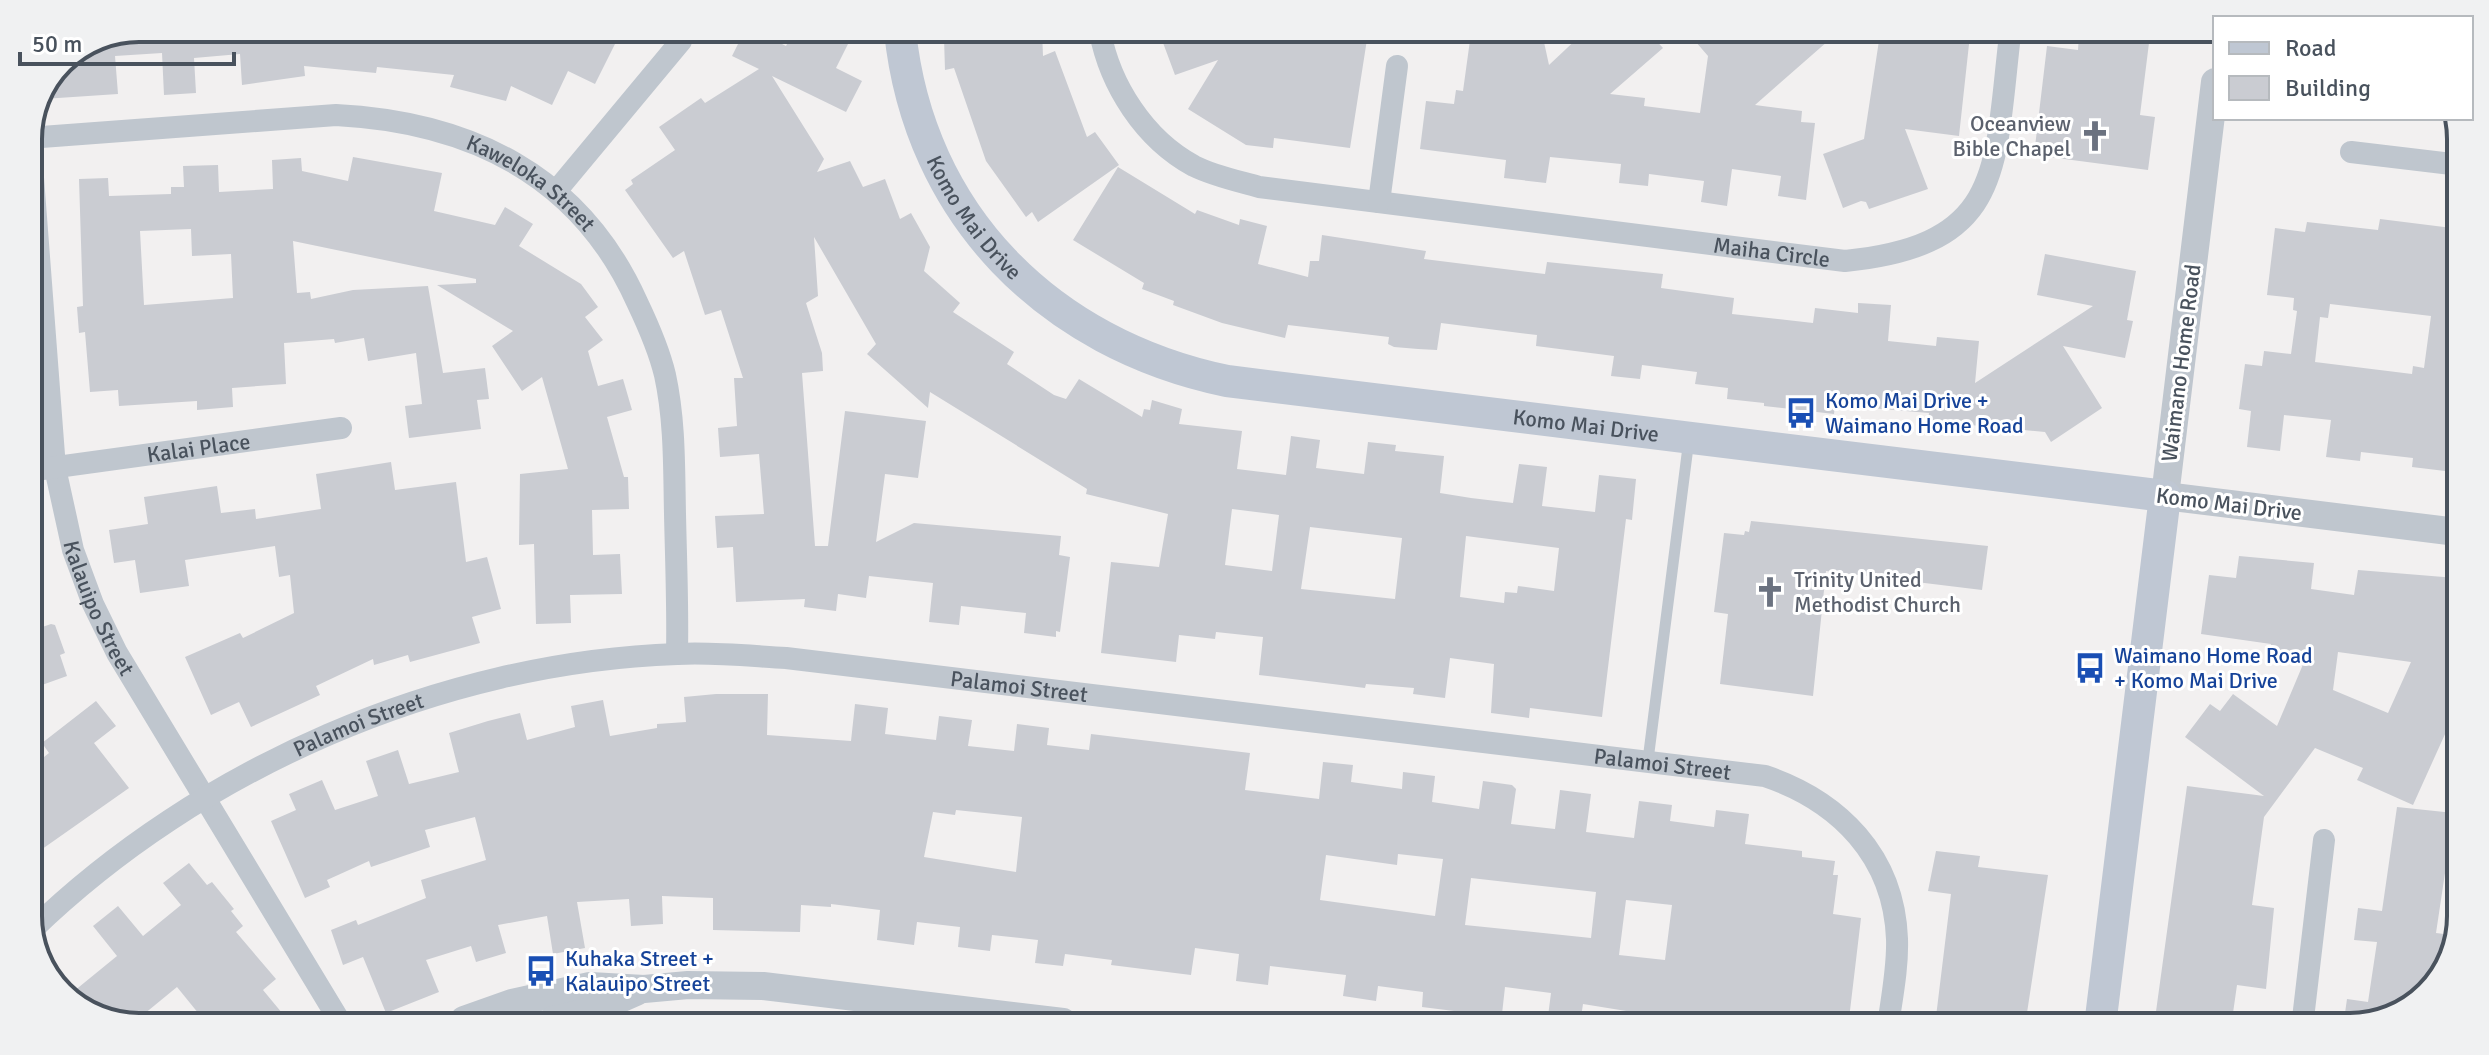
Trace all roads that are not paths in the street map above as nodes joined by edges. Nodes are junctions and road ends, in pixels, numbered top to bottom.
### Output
1 (680, 42) edge
2 (902, 42) edge
3 (1102, 42) edge
4 (2009, 42) edge
5 (1397, 66) dead end
6 (2213, 99) edge
7 (42, 137) edge
8 (2351, 152) dead end
9 (2447, 163) edge
10 (557, 190) junction
11 (1379, 202) junction
12 (42, 303) edge
13 (341, 428) dead end
14 (1689, 438) junction
15 (55, 468) junction
16 (42, 469) edge
17 (2165, 496) junction
18 (2447, 531) edge
19 (677, 654) junction
20 (1648, 760) junction
21 (204, 799) junction
22 (2324, 840) dead end
23 (42, 922) edge
24 (644, 989) junction
25 (335, 1013) edge
26 (484, 1013) edge
27 (582, 1013) edge
28 (988, 1013) edge
29 (1890, 1013) edge
30 (2102, 1013) edge
31 (2304, 1013) edge

1 - 10 street
2 - 14 main road, Komo Mai Drive
3 - 11 street, Maiha Circle
4 - 11 street, Maiha Circle
5 - 11 street
6 - 17 street, Waimano Home Road
7 - 10 street, Kaweloka Street
8 - 9 street
10 - 19 street, Kaweloka Street
12 - 15 street, Kalauipo Street
13 - 15 street, Kalai Place
14 - 17 main road, Komo Mai Drive
14 - 20 lane
15 - 16 street, Kalai Place
15 - 21 street, Kalauipo Street
17 - 18 street, Komo Mai Drive
17 - 30 main road, Waimano Home Road
19 - 20 street, Palamoi Street
19 - 21 street, Palamoi Street
20 - 29 street, Palamoi Street
21 - 23 street, Palamoi Street
21 - 25 street, Kalauipo Street
22 - 31 street
24 - 26 street
24 - 27 street
24 - 28 street

